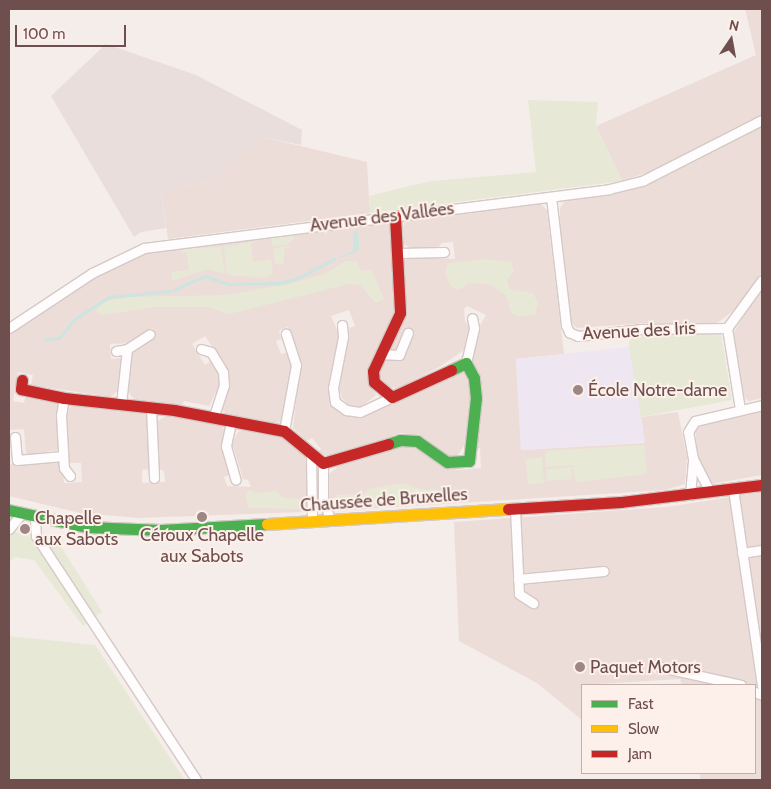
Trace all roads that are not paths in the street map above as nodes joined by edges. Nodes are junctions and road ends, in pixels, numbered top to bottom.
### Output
1 (762, 120) edge
2 (552, 197) junction
3 (395, 216) junction
4 (444, 252) dead end
5 (399, 253) junction
6 (762, 280) edge
7 (472, 318) dead end
8 (342, 325) dead end
9 (9, 328) edge
10 (727, 328) junction
11 (408, 333) dead end
12 (150, 334) dead end
13 (286, 334) dead end
14 (127, 349) junction
15 (201, 349) dead end
16 (116, 351) dead end
17 (381, 354) junction
18 (466, 363) junction
19 (22, 380) dead end
20 (392, 397) junction
21 (64, 398) junction
22 (121, 404) junction
23 (762, 405) edge
24 (152, 408) junction
25 (740, 409) junction
26 (213, 418) junction
27 (231, 422) junction
28 (284, 431) junction
29 (15, 437) dead end
30 (311, 455) junction
31 (63, 456) junction
32 (693, 459) junction
33 (323, 464) junction
34 (70, 476) dead end
35 (154, 478) dead end
36 (236, 480) dead end
37 (762, 485) edge
38 (733, 489) junction
39 (710, 492) junction
40 (690, 495) junction
41 (515, 509) junction
42 (9, 510) edge
43 (21, 514) junction
44 (35, 518) junction
45 (330, 520) junction
46 (312, 522) junction
47 (9, 529) edge
48 (762, 550) edge
49 (742, 553) junction
50 (604, 571) dead end
51 (518, 579) junction
52 (533, 603) dead end
53 (660, 667) dead end
54 (736, 684) edge
55 (760, 692) edge
56 (196, 780) edge

1 - 2 street, Avenue des Vallées
2 - 3 street, Avenue des Vallées
2 - 10 street, Avenue des Iris
3 - 5 street
3 - 9 street, Avenue des Vallées
4 - 5 street
5 - 17 street
6 - 10 street
7 - 18 street
8 - 20 street
10 - 25 street
11 - 17 street
12 - 14 street
13 - 28 street
14 - 16 street
14 - 22 street
15 - 26 street
17 - 20 street
18 - 20 street
18 - 33 street
19 - 21 street
21 - 22 street
21 - 31 street
22 - 24 street
23 - 25 street
24 - 26 street
24 - 35 street
25 - 32 street
26 - 27 street
27 - 28 street
27 - 36 street
28 - 30 street
29 - 31 street
30 - 33 street
30 - 46 street
31 - 34 street
32 - 39 street
32 - 40 street
33 - 45 street
37 - 38 street, Chaussée de Bruxelles
38 - 39 street, Chaussée de Bruxelles
38 - 49 street
39 - 40 street, Chaussée de Bruxelles
40 - 41 street, Chaussée de Bruxelles
41 - 45 street, Chaussée de Bruxelles
41 - 51 street
42 - 43 street, Chaussée de Bruxelles
43 - 44 street, Chaussée de Bruxelles
43 - 47 street
44 - 46 street, Chaussée de Bruxelles
44 - 56 street
45 - 46 street, Chaussée de Bruxelles
48 - 49 street
49 - 55 street
50 - 51 street
51 - 52 street
53 - 54 street

